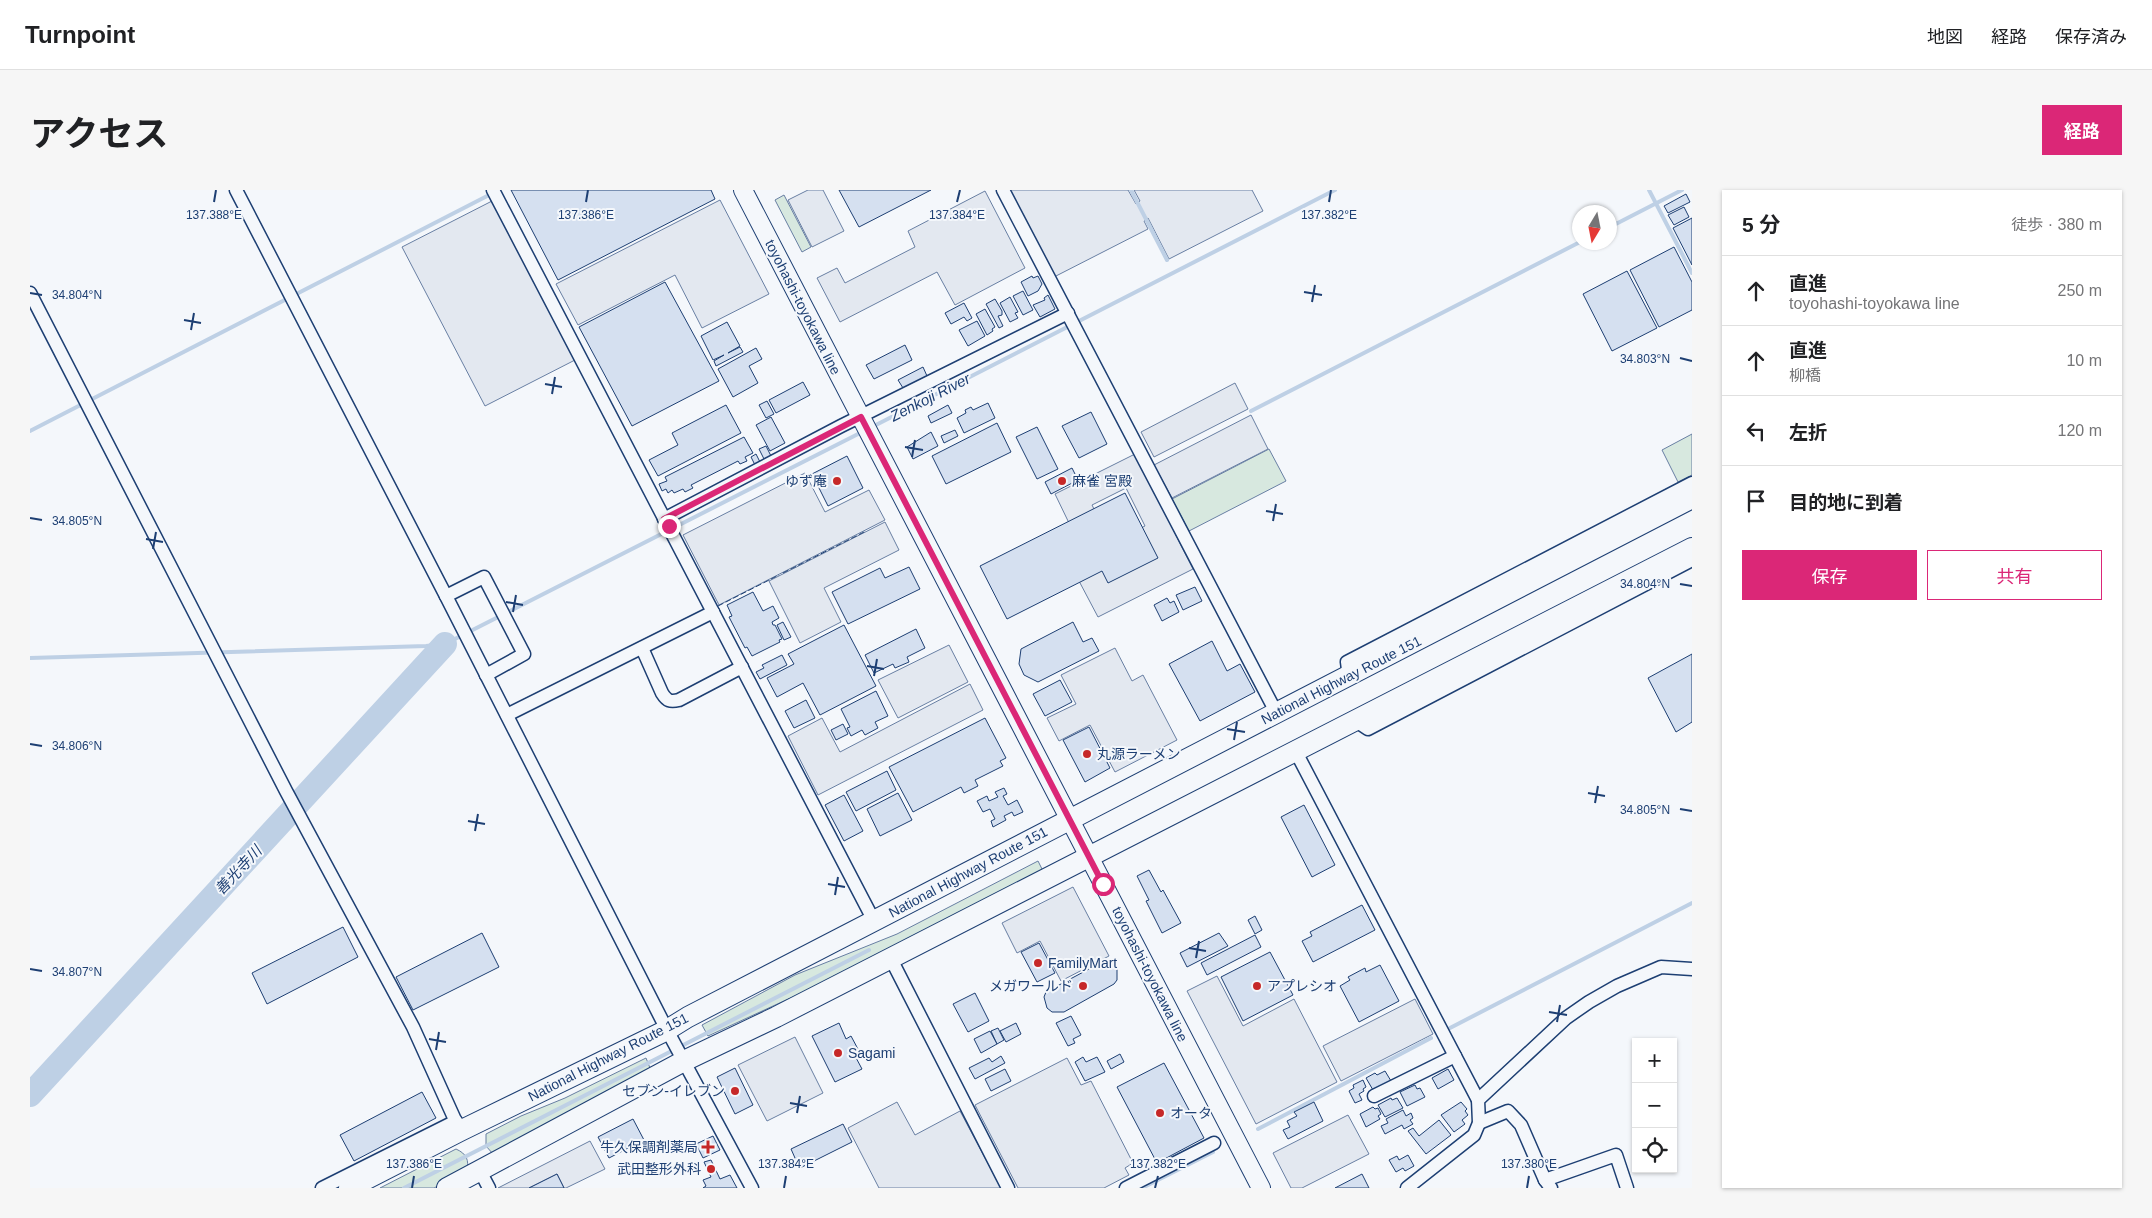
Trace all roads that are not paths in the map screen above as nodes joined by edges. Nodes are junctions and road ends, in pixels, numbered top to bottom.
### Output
1 (236, 190) edge
2 (743, 190) edge
3 (1003, 190) edge
4 (495, 193) edge
5 (30, 293) edge
6 (1072, 321) junction
7 (862, 420) junction
8 (1692, 482) edge
9 (1692, 498) edge
10 (669, 528) junction
11 (1692, 548) edge
12 (1692, 560) edge
13 (446, 596) junction
14 (713, 612) junction
15 (642, 648) junction
16 (742, 667) junction
17 (486, 675) junction
18 (1349, 677) junction
19 (1277, 714) junction
20 (507, 715) junction
21 (1356, 721) junction
22 (1296, 752) junction
23 (1069, 819) junction
24 (1089, 857) junction
25 (874, 921) junction
26 (890, 959) junction
27 (1692, 970) edge
28 (667, 1030) junction
29 (1455, 1056) junction
30 (684, 1061) junction
31 (1374, 1096) dead end
32 (1478, 1100) junction
33 (1479, 1123) junction
34 (458, 1126) junction
35 (1214, 1143) dead end
36 (483, 1182) edge
37 (1548, 1184) edge
38 (1415, 1186) edge
39 (322, 1188) edge
40 (349, 1188) edge
41 (447, 1188) edge
42 (752, 1188) edge
43 (1008, 1188) edge
44 (1126, 1188) edge
45 (1261, 1188) edge
46 (1627, 1188) edge

1 - 13 street
2 - 7 main road, toyohashi-toyokawa line
3 - 6 street
4 - 10 street
5 - 34 street
6 - 7 street
6 - 19 street
7 - 10 street
7 - 23 main road, toyohashi-toyokawa line
8 - 18 street
9 - 18 highway, National Highway Route 151
10 - 14 street
11 - 21 highway
12 - 21 street
13 - 17 street
13 - 17 street
14 - 15 street
14 - 16 street
15 - 16 street
15 - 20 street
16 - 25 street
17 - 20 street
18 - 19 highway, National Highway Route 151
19 - 23 highway, National Highway Route 151
20 - 28 street
21 - 22 highway
22 - 24 highway
22 - 29 street
23 - 24 main road, toyohashi-toyokawa line
23 - 25 highway, National Highway Route 151
24 - 26 highway
24 - 45 main road, toyohashi-toyokawa line
25 - 28 highway, National Highway Route 151
26 - 30 highway
26 - 43 street
27 - 32 street
28 - 30 street
28 - 34 highway, National Highway Route 151
29 - 31 street
29 - 32 street
30 - 36 highway
30 - 42 street
32 - 33 street
33 - 37 street
33 - 38 street
34 - 39 street
34 - 40 highway, National Highway Route 151
35 - 44 street
36 - 41 highway
37 - 46 street

